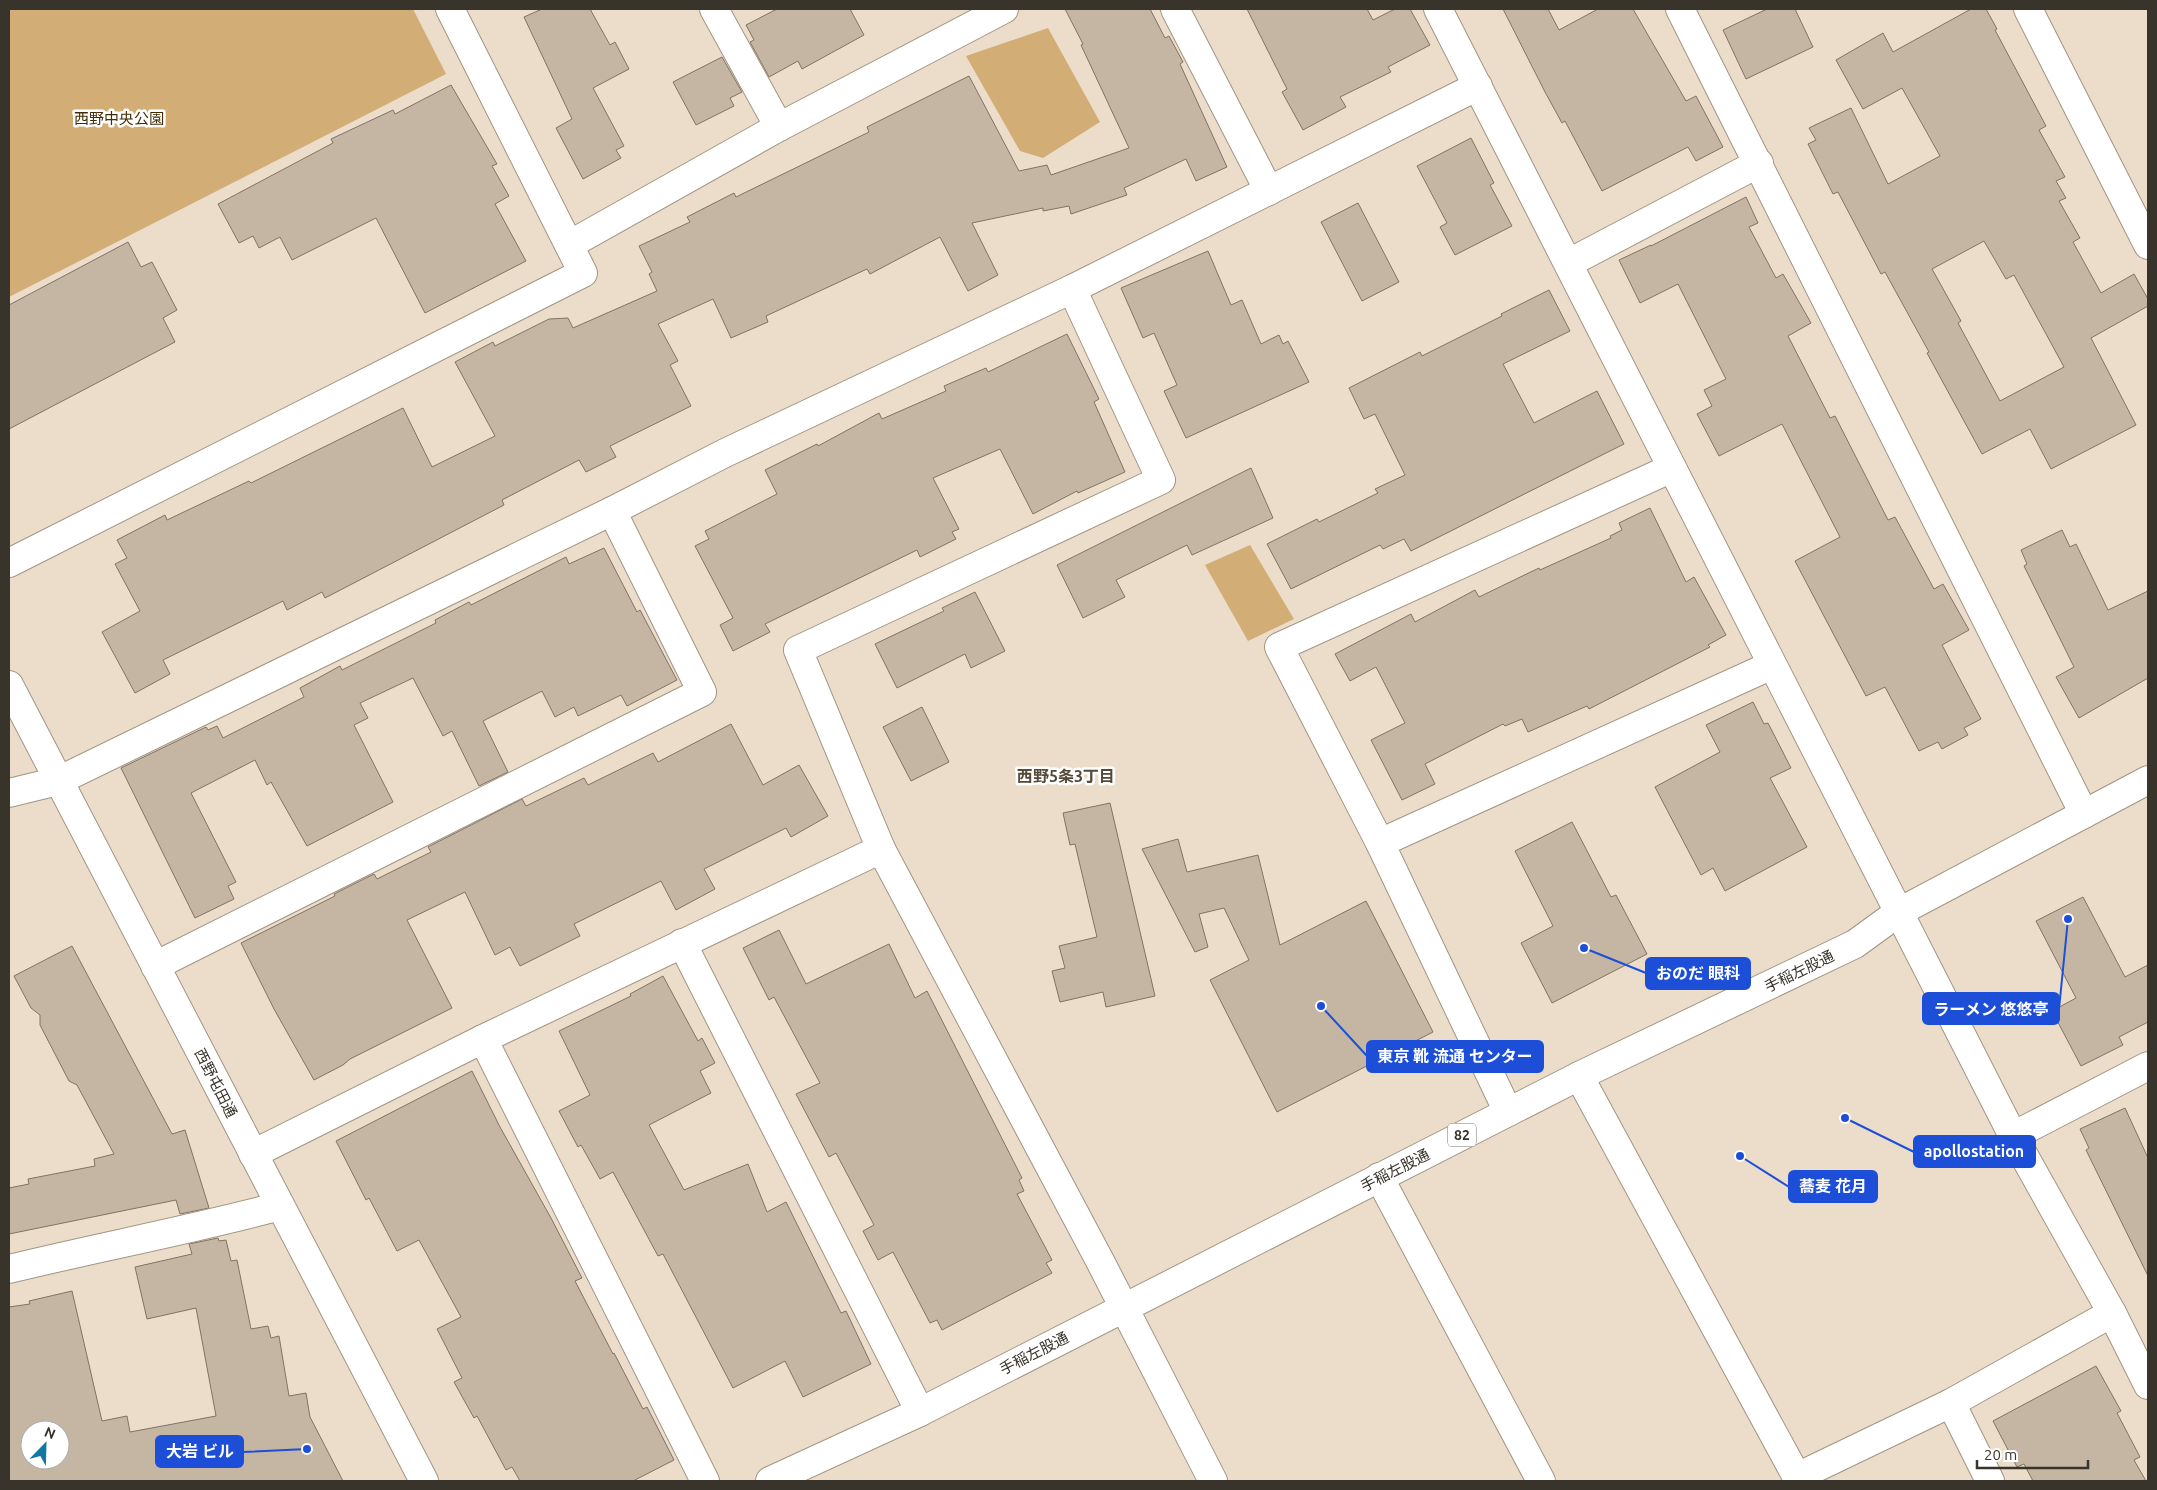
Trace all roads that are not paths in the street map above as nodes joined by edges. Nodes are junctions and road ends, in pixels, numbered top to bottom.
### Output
1 (450, 9) edge
2 (714, 9) edge
3 (1004, 9) edge
4 (1175, 9) edge
5 (1438, 9) edge
6 (1680, 9) edge
7 (2028, 9) edge
8 (963, 18) edge
9 (1478, 86) junction
10 (779, 127) junction
11 (1759, 162) junction
12 (1269, 191) junction
13 (569, 244) junction
14 (2148, 245) edge
15 (1569, 263) junction
16 (1072, 289) junction
17 (1672, 468) junction
18 (612, 511) junction
19 (9, 563) edge
20 (1772, 665) junction
21 (9, 685) edge
22 (2148, 780) edge
23 (58, 781) junction
24 (9, 793) edge
25 (2084, 814) junction
26 (1380, 843) junction
27 (881, 849) junction
28 (1899, 912) junction
29 (682, 943) junction
30 (155, 966) junction
31 (483, 1038) junction
32 (2148, 1066) edge
33 (1579, 1076) junction
34 (1508, 1112) junction
35 (2013, 1136) junction
36 (253, 1154) junction
37 (1380, 1177) junction
38 (280, 1206) junction
39 (9, 1269) edge
40 (1124, 1307) junction
41 (2112, 1313) junction
42 (2148, 1385) edge
43 (1951, 1403) junction
44 (920, 1412) junction
45 (1798, 1479) edge
46 (424, 1481) edge
47 (705, 1481) edge
48 (770, 1481) edge
49 (1213, 1481) edge
50 (1541, 1481) edge
51 (1990, 1481) edge

1 - 13 street
2 - 10 street
3 - 8 street
4 - 12 street
5 - 9 street
6 - 11 street
7 - 14 street
8 - 10 street
9 - 12 street
9 - 15 street
10 - 13 street
11 - 15 street
11 - 25 street
12 - 16 street
13 - 19 street
15 - 17 street
16 - 18 street
16 - 27 street
17 - 20 street
17 - 26 street
18 - 23 street
18 - 30 street
20 - 26 street
20 - 28 street
21 - 23 street, 西野屯田通
22 - 25 street, 手稲左股通 / 82
23 - 24 street
23 - 30 street, 西野屯田通
25 - 28 street, 手稲左股通 / 82
26 - 34 street
27 - 29 street
27 - 40 street
28 - 33 street, 手稲左股通 / 82
28 - 35 street
29 - 31 street
29 - 44 street
30 - 36 street, 西野屯田通
31 - 36 street
31 - 47 street
32 - 35 street
33 - 34 street, 手稲左股通 / 82
33 - 45 street
34 - 37 street, 手稲左股通 / 82
35 - 41 street
36 - 38 street, 西野屯田通
37 - 40 street, 手稲左股通 / 82
37 - 50 street
38 - 39 street
38 - 46 street, 西野屯田通
40 - 44 street, 手稲左股通 / 82
40 - 49 street
41 - 42 street
41 - 43 street
43 - 45 street
43 - 51 street
44 - 48 street, 手稲左股通 / 82

